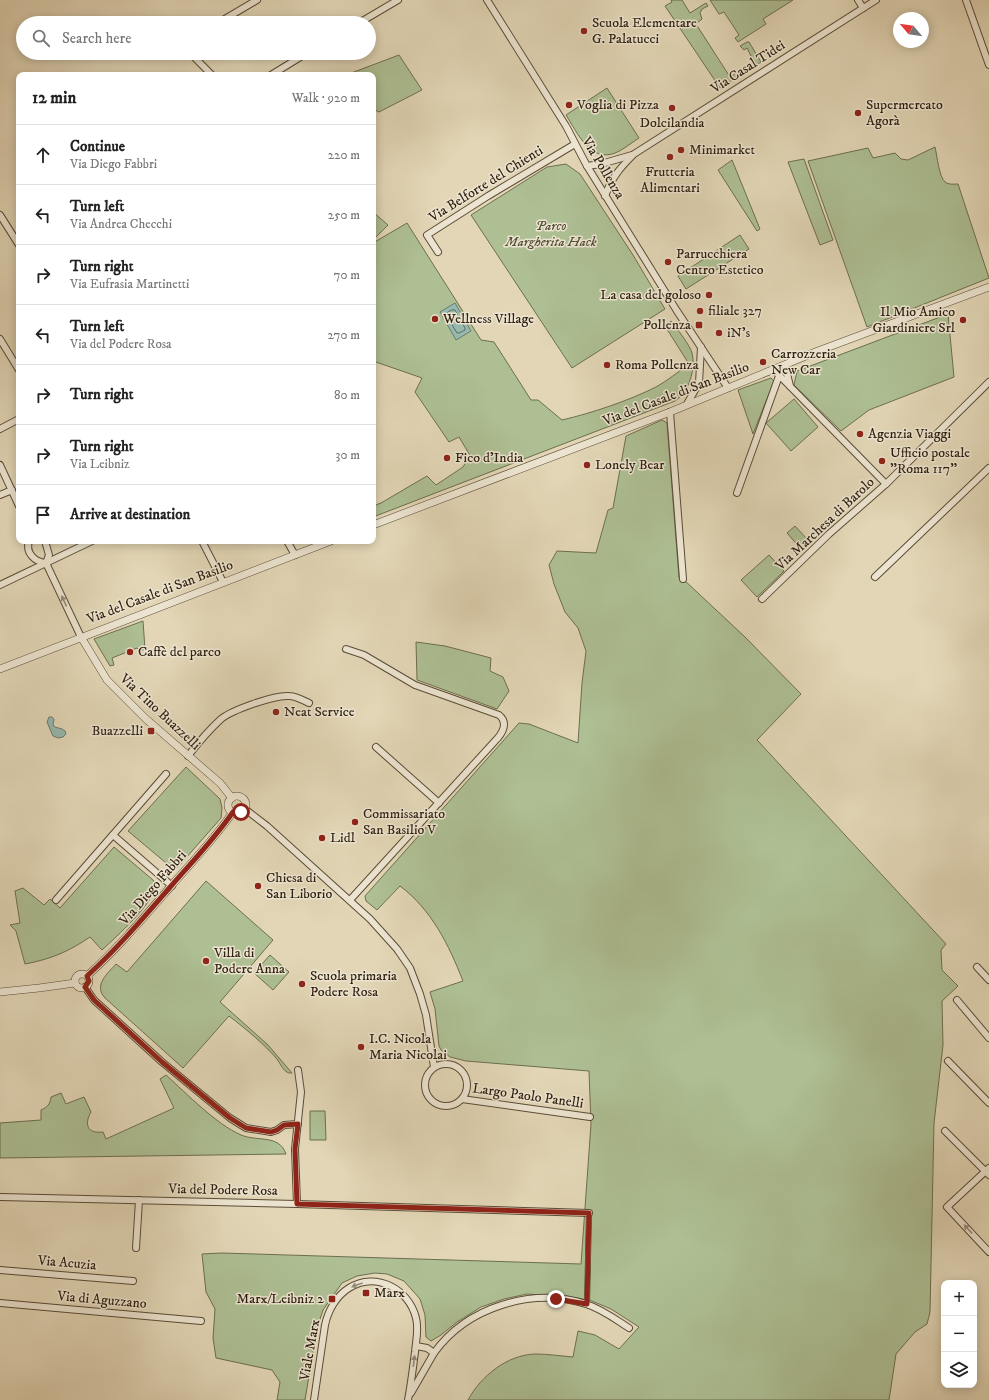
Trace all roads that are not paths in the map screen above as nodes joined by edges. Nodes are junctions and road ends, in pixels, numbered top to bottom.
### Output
1 (257, 0) edge
2 (398, 0) edge
3 (487, 0) edge
4 (858, 0) edge
5 (876, 0) edge
6 (966, 0) edge
7 (863, 8) junction
8 (230, 16) edge
9 (371, 16) edge
10 (197, 60) edge
11 (295, 60) edge
12 (989, 65) edge
13 (209, 72) edge
14 (275, 72) edge
15 (575, 144) junction
16 (634, 154) junction
17 (587, 166) junction
18 (605, 196) junction
19 (0, 214) edge
20 (16, 240) edge
21 (438, 252) dead end
22 (989, 287) edge
23 (0, 339) edge
24 (701, 347) junction
25 (16, 365) edge
26 (785, 366) junction
27 (776, 373) junction
28 (989, 382) edge
29 (790, 386) junction
30 (728, 388) junction
31 (687, 404) junction
32 (670, 412) junction
33 (16, 420) edge
34 (0, 428) edge
35 (0, 465) edge
36 (989, 468) edge
37 (886, 484) junction
38 (12, 490) junction
39 (737, 494) dead end
40 (0, 495) edge
41 (16, 499) edge
42 (376, 524) edge
43 (28, 544) edge
44 (46, 544) edge
45 (86, 544) edge
46 (204, 544) edge
47 (289, 544) edge
48 (323, 544) edge
49 (295, 555) junction
50 (46, 563) junction
51 (875, 577) dead end
52 (683, 579) dead end
53 (223, 582) junction
54 (0, 585) edge
55 (762, 598) dead end
56 (80, 637) junction
57 (346, 650) dead end
58 (0, 669) edge
59 (309, 703) dead end
60 (376, 747) dead end
61 (188, 756) junction
62 (166, 774) dead end
63 (232, 798) junction
64 (439, 803) junction
65 (245, 809) junction
66 (233, 812) junction
67 (113, 835) junction
68 (172, 886) junction
69 (56, 900) dead end
70 (350, 900) junction
71 (977, 967) dead end
72 (87, 976) junction
73 (989, 980) edge
74 (75, 982) junction
75 (85, 987) junction
76 (0, 992) edge
77 (957, 1000) dead end
78 (989, 1038) edge
79 (948, 1061) dead end
80 (434, 1067) junction
81 (298, 1070) dead end
82 (462, 1099) junction
83 (989, 1104) edge
84 (590, 1117) dead end
85 (298, 1124) junction
86 (945, 1131) dead end
87 (988, 1171) edge
88 (0, 1197) edge
89 (139, 1200) junction
90 (297, 1204) junction
91 (589, 1213) joint
92 (136, 1248) dead end
93 (989, 1252) edge
94 (0, 1270) edge
95 (133, 1281) dead end
96 (0, 1303) edge
97 (587, 1304) junction
98 (201, 1321) dead end
99 (629, 1328) dead end
100 (416, 1346) junction
101 (434, 1353) junction
102 (409, 1399) edge
103 (314, 1400) edge

1 - 8 street
2 - 9 street
3 - 15 street, Via Pollenza
4 - 7 street
5 - 7 street, Via Casal Tidei
6 - 12 street
7 - 16 street, Via Casal Tidei
10 - 13 street
11 - 14 street
15 - 17 street, Via Pollenza
15 - 21 street, Via Belforte del Chienti
16 - 17 street, Via Casal Tidei
16 - 18 street, Via Casal Tidei
17 - 18 street, Via Pollenza
18 - 24 street, Via Pollenza
19 - 20 street
22 - 26 street, Via del Casale di San Basilio
23 - 25 street
24 - 30 street, Via Pollenza
24 - 31 street
26 - 27 street, Via del Casale di San Basilio
26 - 29 street
27 - 29 street
27 - 30 street, Via del Casale di San Basilio
27 - 39 street
28 - 37 street, Via Marchesa di Barolo
29 - 37 street
30 - 31 street, Via del Casale di San Basilio
31 - 32 street, Via del Casale di San Basilio
32 - 42 street, Via del Casale di San Basilio
32 - 52 street
33 - 34 street
35 - 38 street
36 - 51 street
37 - 55 street, Via Marchesa di Barolo
38 - 40 street
38 - 41 street
43 - 50 street
44 - 50 street
45 - 50 street
46 - 53 street
47 - 49 street
48 - 49 street, Via del Casale di San Basilio
49 - 53 street, Via del Casale di San Basilio
50 - 54 street
56 -> 50 street
53 - 56 street, Via del Casale di San Basilio
56 - 58 street, Via del Casale di San Basilio
56 - 61 street, Via Tino Buazzelli
57 - 64 street
59 - 61 street
60 - 64 street
61 - 63 street, Via Tino Buazzelli
62 - 67 street
63 - 65 street
63 - 66 street
64 - 70 street
65 - 66 street
65 - 70 street
66 - 68 street, Via Diego Fabbri
67 - 68 street
67 - 69 street
68 - 72 street, Via Diego Fabbri
70 - 80 street
71 - 73 street
72 - 74 street
72 - 75 street
74 - 75 street
74 - 76 street
75 - 85 street
77 - 78 street
79 - 83 street
80 - 82 street, Largo Paolo Panelli
80 - 82 street, Largo Paolo Panelli
81 - 85 street
82 - 84 street, Largo Paolo Panelli
85 - 90 street
86 - 87 street
93 -> 87 street
88 - 89 street, Via del Podere Rosa
89 - 90 street, Via del Podere Rosa
89 - 92 street
90 - 91 street, Via del Podere Rosa
91 - 97 street
94 - 95 street, Via Acuzia
96 - 98 street, Via di Aguzzano
97 - 99 street
97 - 101 street
100 - 101 street
102 -> 100 street, Viale Marx
100 -> 103 street, Viale Marx
101 - 102 street

